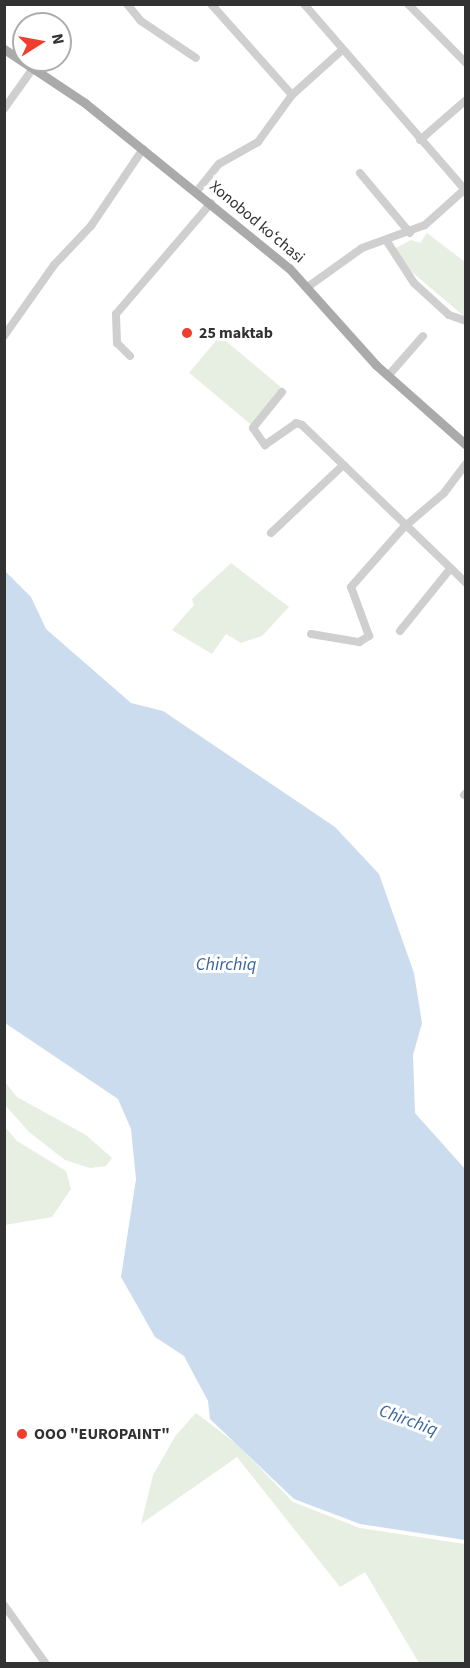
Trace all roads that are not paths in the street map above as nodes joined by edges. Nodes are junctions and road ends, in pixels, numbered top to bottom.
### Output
1 (128, 4) edge
2 (211, 4) edge
3 (304, 4) edge
4 (408, 4) edge
5 (342, 50) junction
6 (196, 58) dead end
7 (465, 63) edge
8 (30, 72) edge
9 (41, 72) edge
10 (292, 95) junction
11 (465, 100) edge
12 (4, 109) edge
13 (420, 140) junction
14 (143, 149) junction
15 (360, 173) dead end
16 (197, 191) junction
17 (465, 191) edge
18 (211, 203) junction
19 (410, 233) junction
20 (386, 240) junction
21 (309, 286) junction
22 (465, 321) edge
23 (4, 336) edge
24 (423, 336) dead end
25 (130, 356) dead end
26 (388, 376) junction
27 (282, 392) dead end
28 (465, 445) edge
29 (465, 464) edge
30 (342, 466) junction
31 (403, 528) junction
32 (271, 533) dead end
33 (450, 569) junction
34 (465, 583) edge
35 (400, 631) dead end
36 (311, 634) dead end
37 (4, 1605) edge
38 (46, 1664) edge

1 - 6 street
2 - 10 street
3 - 5 street
4 - 7 street
5 - 10 street
5 - 13 street
8 - 12 street
9 - 14 main road, Xonobod koʻchasi
10 - 16 street
11 - 13 street
13 - 17 street
14 - 16 main road, Xonobod koʻchasi
14 - 23 street
15 - 19 street
16 - 18 main road, Xonobod koʻchasi
17 - 19 street
18 - 21 main road, Xonobod koʻchasi
18 - 25 street
19 - 20 street
20 - 21 street
20 - 22 street
21 - 26 main road, Xonobod koʻchasi
24 - 26 street
26 - 28 main road, Xonobod koʻchasi
27 - 30 street
29 - 31 street
30 - 31 street
30 - 32 street
31 - 33 street
31 - 36 street
33 - 34 street
33 - 35 street
37 - 38 street

